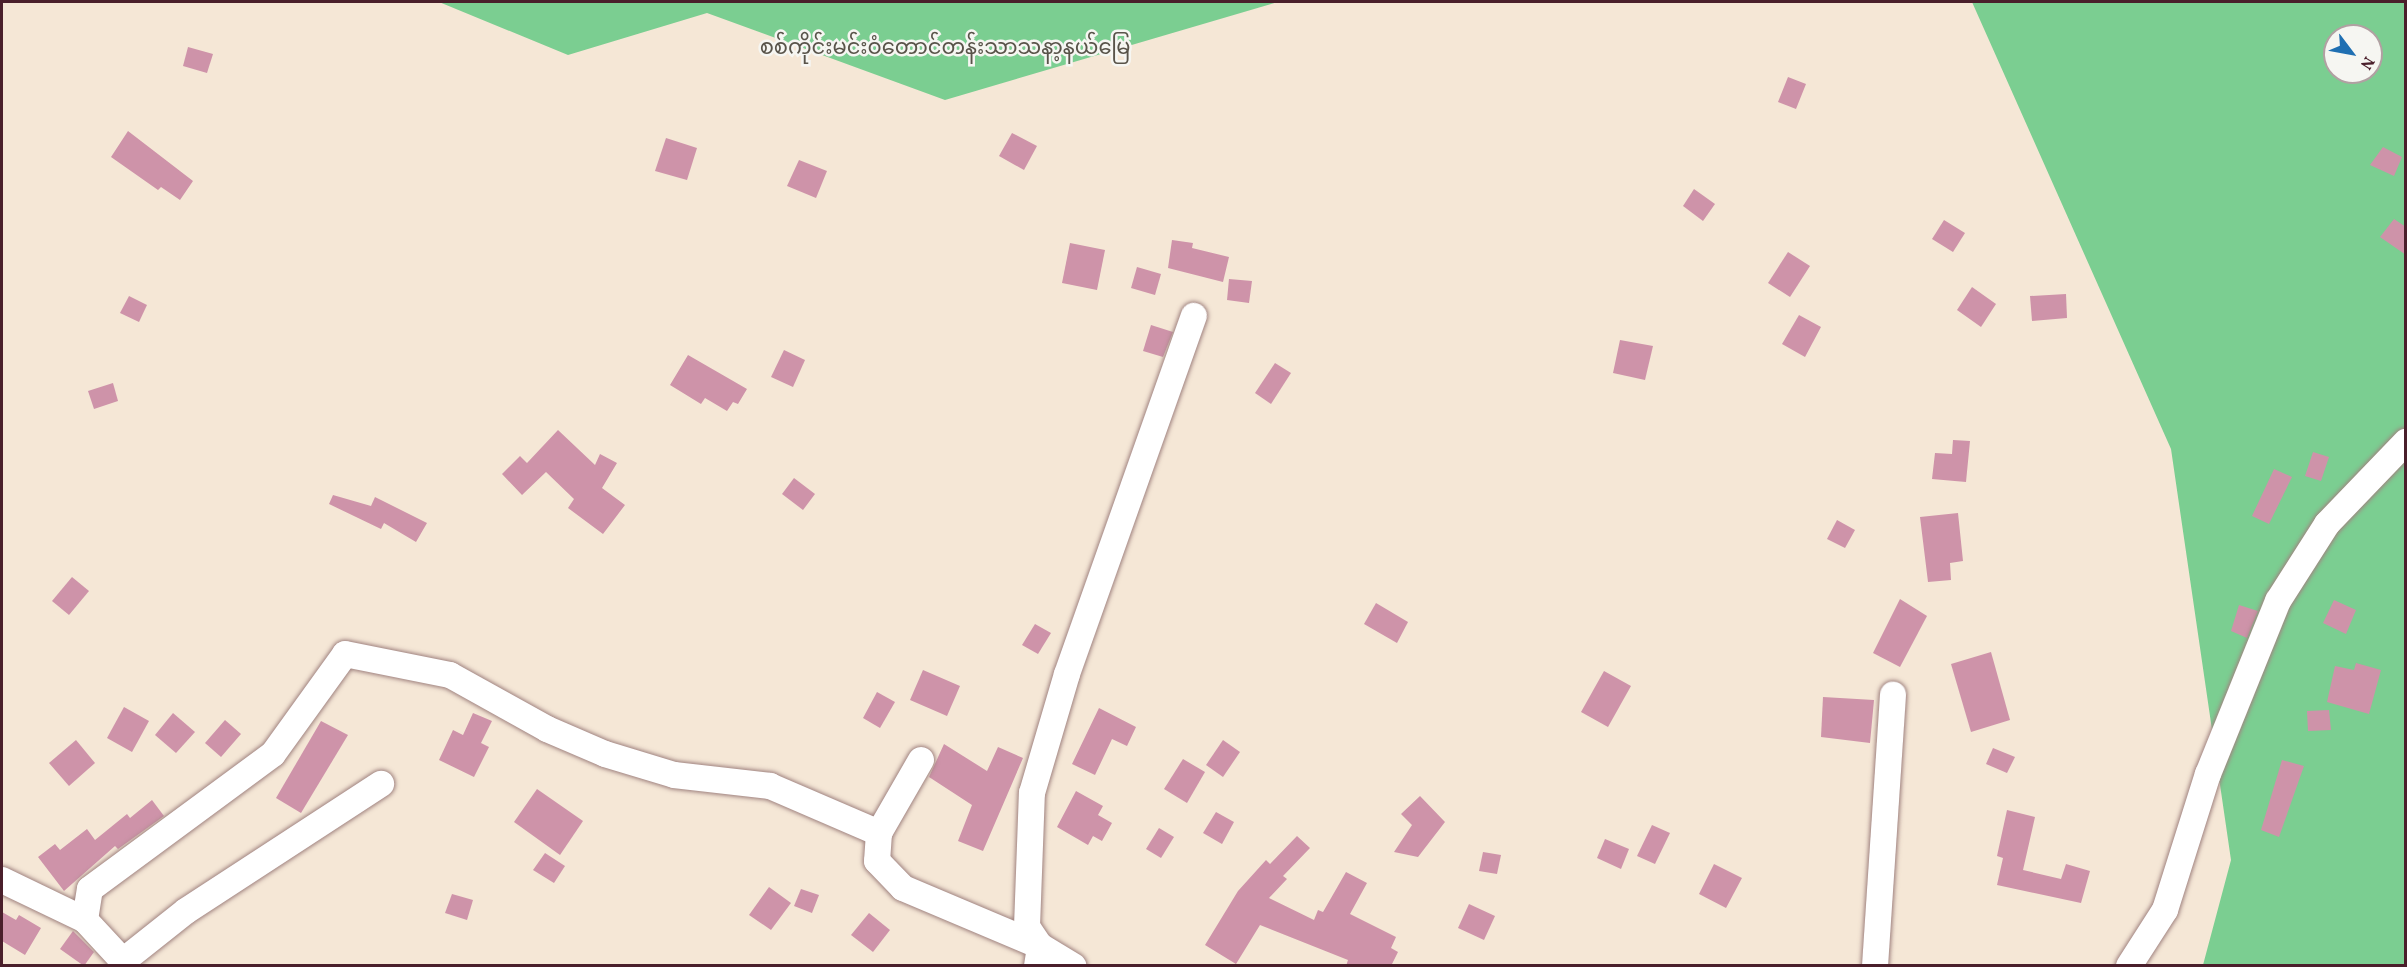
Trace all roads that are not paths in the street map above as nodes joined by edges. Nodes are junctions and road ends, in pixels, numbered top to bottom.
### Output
1 (1194, 316) dead end
2 (2406, 442) edge
3 (1893, 695) dead end
4 (921, 760) dead end
5 (381, 784) dead end
6 (879, 833) junction
7 (2, 880) edge
8 (85, 920) junction
9 (1038, 956) edge
10 (126, 964) edge
11 (1073, 966) edge
12 (1875, 966) edge
13 (2129, 966) edge

1 - 9 street
2 - 13 street
3 - 12 street
4 - 6 street
5 - 10 street
6 - 8 street
6 - 9 street
7 - 8 street
8 - 10 street
9 - 11 street

